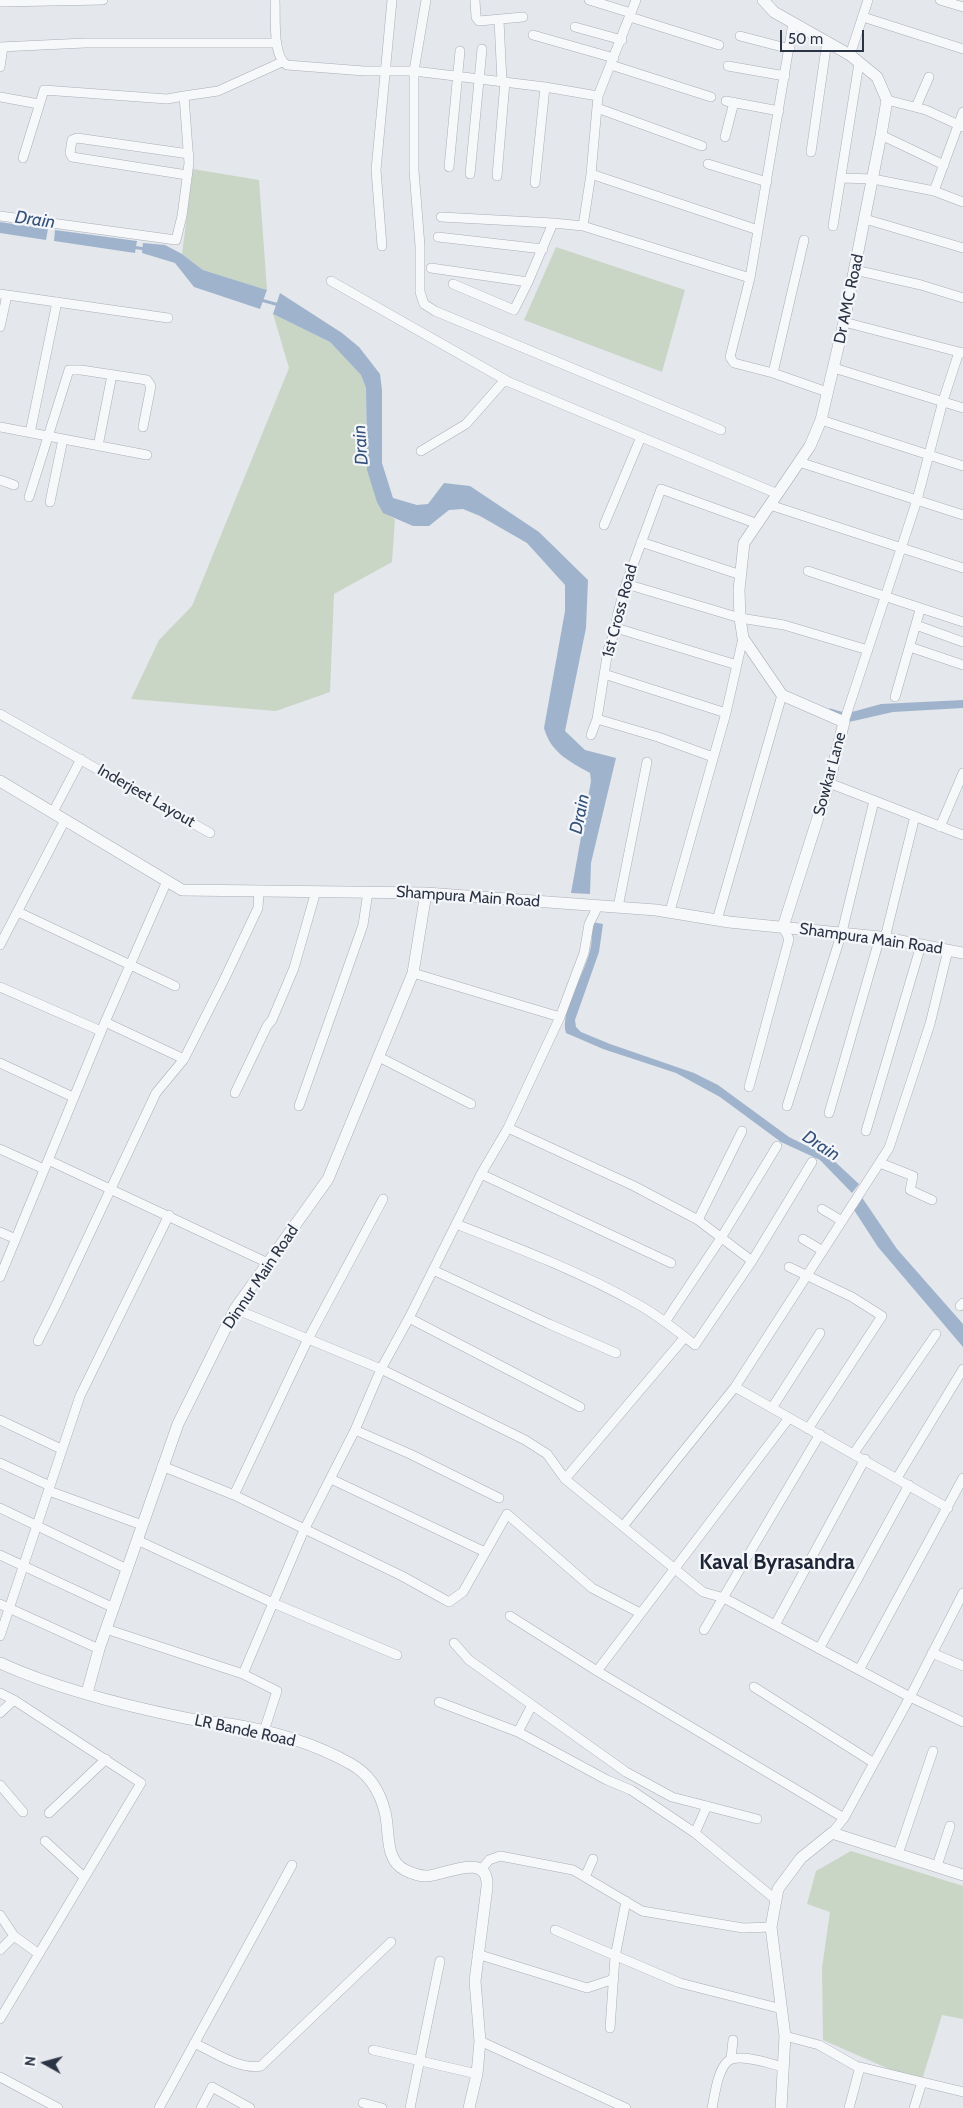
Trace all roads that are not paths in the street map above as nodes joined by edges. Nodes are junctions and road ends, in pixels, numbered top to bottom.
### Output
1 (103, 0) edge
2 (275, 0) edge
3 (392, 0) edge
4 (426, 0) edge
5 (475, 0) edge
6 (589, 0) edge
7 (636, 0) edge
8 (763, 0) edge
9 (868, 0) edge
10 (940, 0) edge
11 (0, 2) edge
12 (963, 7) edge
13 (631, 15) junction
14 (523, 17) dead end
15 (863, 17) junction
16 (499, 20) junction
17 (793, 23) junction
18 (574, 27) dead end
19 (533, 35) dead end
20 (740, 36) dead end
21 (622, 40) junction
22 (827, 41) junction
23 (277, 43) junction
24 (720, 45) dead end
25 (1, 47) edge
26 (482, 49) dead end
27 (790, 49) junction
28 (963, 49) edge
29 (460, 51) dead end
30 (850, 55) junction
31 (613, 61) junction
32 (282, 62) junction
33 (859, 63) junction
34 (728, 66) dead end
35 (0, 67) edge
36 (385, 71) junction
37 (414, 71) junction
38 (458, 76) junction
39 (785, 76) junction
40 (929, 77) dead end
41 (480, 79) junction
42 (503, 82) junction
43 (545, 87) junction
44 (184, 96) junction
45 (598, 96) junction
46 (0, 97) edge
47 (711, 97) dead end
48 (886, 100) junction
49 (39, 104) junction
50 (916, 107) junction
51 (597, 108) junction
52 (779, 111) junction
53 (963, 112) edge
54 (961, 126) edge
55 (882, 135) junction
56 (724, 137) dead end
57 (702, 146) dead end
58 (811, 152) dead end
59 (189, 154) junction
60 (23, 158) dead end
61 (708, 164) dead end
62 (944, 166) junction
63 (449, 167) dead end
64 (470, 174) dead end
65 (591, 174) junction
66 (187, 175) junction
67 (497, 176) dead end
68 (842, 178) junction
69 (873, 179) junction
70 (766, 182) junction
71 (535, 183) dead end
72 (934, 191) junction
73 (963, 202) edge
74 (0, 216) edge
75 (441, 217) dead end
76 (865, 220) junction
77 (553, 223) junction
78 (582, 226) junction
79 (833, 226) dead end
80 (758, 230) junction
81 (438, 237) dead end
82 (804, 240) dead end
83 (382, 246) dead end
84 (963, 248) edge
85 (543, 249) junction
86 (432, 268) dead end
87 (855, 270) junction
88 (750, 278) junction
89 (331, 281) dead end
90 (528, 282) junction
91 (453, 284) dead end
92 (3, 295) edge
93 (963, 298) edge
94 (57, 302) junction
95 (168, 318) dead end
96 (844, 322) junction
97 (0, 327) edge
98 (961, 353) edge
99 (834, 368) junction
100 (772, 373) junction
101 (112, 375) junction
102 (509, 382) junction
103 (827, 392) junction
104 (943, 401) junction
105 (963, 408) edge
106 (821, 420) junction
107 (0, 427) edge
108 (143, 427) dead end
109 (721, 430) dead end
110 (30, 433) junction
111 (48, 437) junction
112 (641, 437) junction
113 (63, 439) junction
114 (98, 446) junction
115 (421, 451) dead end
116 (147, 455) dead end
117 (929, 455) junction
118 (799, 462) junction
119 (963, 466) edge
120 (0, 480) edge
121 (14, 485) dead end
122 (778, 494) junction
123 (29, 498) dead end
124 (917, 500) junction
125 (50, 502) dead end
126 (770, 505) junction
127 (963, 515) edge
128 (758, 524) junction
129 (604, 525) dead end
130 (641, 542) junction
131 (901, 547) junction
132 (963, 568) edge
133 (808, 571) dead end
134 (741, 575) junction
135 (626, 584) junction
136 (885, 598) junction
137 (920, 610) junction
138 (740, 618) junction
139 (963, 622) edge
140 (916, 625) junction
141 (616, 628) junction
142 (743, 638) junction
143 (963, 642) edge
144 (910, 647) junction
145 (868, 650) junction
146 (737, 665) junction
147 (963, 665) edge
148 (604, 674) junction
149 (782, 695) junction
150 (895, 697) dead end
151 (726, 713) junction
152 (0, 714) edge
153 (597, 719) junction
154 (844, 722) junction
155 (591, 735) dead end
156 (713, 757) junction
157 (81, 759) junction
158 (647, 762) dead end
159 (963, 772) edge
160 (0, 781) edge
161 (829, 783) junction
162 (874, 801) junction
163 (53, 812) junction
164 (915, 816) junction
165 (65, 820) junction
166 (940, 827) junction
167 (210, 833) dead end
168 (963, 835) edge
169 (167, 881) junction
170 (259, 891) junction
171 (316, 891) junction
172 (368, 892) junction
173 (426, 892) junction
174 (598, 906) junction
175 (618, 907) junction
176 (18, 912) junction
177 (670, 912) junction
178 (717, 920) junction
179 (783, 927) junction
180 (842, 932) junction
181 (883, 938) junction
182 (0, 945) edge
183 (921, 945) junction
184 (948, 950) junction
185 (963, 953) edge
186 (129, 965) junction
187 (413, 973) junction
188 (0, 986) edge
189 (175, 986) dead end
190 (560, 1017) junction
191 (103, 1026) junction
192 (378, 1057) junction
193 (184, 1059) junction
194 (0, 1063) edge
195 (749, 1087) dead end
196 (235, 1093) dead end
197 (73, 1097) junction
198 (471, 1104) dead end
199 (299, 1106) dead end
200 (787, 1106) dead end
201 (828, 1113) dead end
202 (508, 1128) junction
203 (742, 1131) dead end
204 (866, 1132) dead end
205 (777, 1146) dead end
206 (0, 1149) edge
207 (812, 1162) dead end
208 (880, 1163) junction
209 (46, 1164) junction
210 (482, 1174) junction
211 (110, 1190) junction
212 (383, 1199) dead end
213 (932, 1200) dead end
214 (822, 1209) dead end
215 (169, 1215) junction
216 (698, 1220) junction
217 (842, 1221) junction
218 (456, 1224) junction
219 (0, 1232) edge
220 (722, 1238) junction
221 (16, 1239) junction
222 (803, 1239) dead end
223 (823, 1251) junction
224 (752, 1261) junction
225 (268, 1263) junction
226 (671, 1263) dead end
227 (789, 1267) dead end
228 (433, 1270) junction
229 (808, 1275) junction
230 (0, 1277) edge
231 (236, 1309) junction
232 (409, 1318) junction
233 (665, 1322) junction
234 (820, 1333) dead end
235 (936, 1334) dead end
236 (685, 1337) junction
237 (308, 1339) junction
238 (38, 1341) dead end
239 (616, 1353) dead end
240 (381, 1369) junction
241 (963, 1369) edge
242 (735, 1387) junction
243 (580, 1407) dead end
244 (772, 1408) junction
245 (788, 1418) junction
246 (0, 1420) edge
247 (808, 1429) junction
248 (355, 1430) junction
249 (820, 1434) junction
250 (61, 1449) junction
251 (854, 1453) junction
252 (865, 1459) junction
253 (0, 1464) edge
254 (162, 1466) junction
255 (331, 1478) junction
256 (565, 1478) junction
257 (897, 1478) junction
258 (963, 1478) edge
259 (909, 1485) junction
260 (50, 1489) junction
261 (234, 1495) junction
262 (499, 1498) dead end
263 (0, 1508) edge
264 (948, 1508) junction
265 (36, 1524) junction
266 (142, 1525) junction
267 (624, 1525) junction
268 (304, 1530) junction
269 (137, 1540) junction
270 (485, 1552) junction
271 (0, 1555) edge
272 (24, 1566) junction
273 (674, 1567) junction
274 (127, 1569) junction
275 (963, 1593) edge
276 (724, 1598) junction
277 (273, 1603) junction
278 (0, 1604) edge
279 (9, 1608) junction
280 (114, 1608) junction
281 (640, 1613) junction
282 (510, 1616) dead end
283 (775, 1626) junction
284 (106, 1629) junction
285 (704, 1630) dead end
286 (0, 1636) edge
287 (454, 1643) dead end
288 (99, 1649) junction
289 (819, 1649) junction
290 (932, 1653) junction
291 (397, 1655) dead end
292 (0, 1663) edge
293 (963, 1666) edge
294 (859, 1670) junction
295 (597, 1671) junction
296 (243, 1674) junction
297 (754, 1687) dead end
298 (0, 1693) edge
299 (87, 1693) junction
300 (910, 1697) junction
301 (14, 1700) junction
302 (439, 1702) dead end
303 (532, 1705) junction
304 (0, 1713) edge
305 (963, 1722) edge
306 (264, 1731) junction
307 (518, 1732) junction
308 (933, 1751) dead end
309 (106, 1759) junction
310 (874, 1763) junction
311 (0, 1785) edge
312 (707, 1806) junction
313 (23, 1812) dead end
314 (49, 1813) dead end
315 (844, 1818) junction
316 (757, 1819) dead end
317 (950, 1826) dead end
318 (695, 1833) junction
319 (832, 1833) junction
320 (45, 1841) dead end
321 (898, 1854) junction
322 (593, 1859) dead end
323 (292, 1865) dead end
324 (937, 1866) junction
325 (481, 1870) junction
326 (963, 1874) edge
327 (585, 1876) junction
328 (84, 1877) junction
329 (776, 1900) junction
330 (626, 1901) junction
331 (0, 1916) edge
332 (771, 1928) junction
333 (555, 1930) dead end
334 (14, 1936) junction
335 (391, 1942) dead end
336 (0, 1950) edge
337 (39, 1954) junction
338 (477, 1954) junction
339 (615, 1957) junction
340 (440, 1961) dead end
341 (614, 1979) junction
342 (782, 2009) junction
343 (0, 2019) edge
344 (610, 2028) dead end
345 (785, 2036) junction
346 (733, 2040) dead end
347 (480, 2041) junction
348 (194, 2043) junction
349 (373, 2050) dead end
350 (731, 2059) junction
351 (420, 2061) junction
352 (860, 2067) junction
353 (783, 2068) junction
354 (477, 2074) junction
355 (0, 2077) edge
356 (922, 2082) junction
357 (963, 2092) edge
358 (363, 2103) dead end
359 (58, 2108) edge
360 (159, 2108) edge
361 (201, 2108) edge
362 (250, 2108) edge
363 (382, 2108) edge
364 (410, 2108) edge
365 (469, 2108) edge
366 (626, 2108) edge
367 (712, 2108) edge
368 (781, 2108) edge
369 (849, 2108) edge
370 (914, 2108) edge

1 - 11 street
2 - 23 street
3 - 36 street
4 - 37 street
5 - 16 street
6 - 13 street
7 - 13 street
8 - 17 street
9 - 15 street
10 - 12 street
13 - 21 street
13 - 24 street
14 - 16 street
15 - 28 street
15 - 30 street
16 - 42 street
17 - 22 street
17 - 27 street
18 - 21 street
19 - 31 street
20 - 27 street
21 - 31 street
22 - 30 street
22 - 58 street
23 - 25 street
23 - 32 street
25 - 35 street
26 - 41 street
27 - 39 street
29 - 38 street
30 - 33 street
31 - 45 street
31 - 47 street
32 - 36 street
32 - 44 street
33 - 48 street
33 - 68 street
34 - 39 street
36 - 37 street
36 - 83 street
37 - 38 street
37 - 109 street
38 - 41 street
38 - 63 street
39 - 52 street
40 - 50 street
41 - 42 street
41 - 64 street
42 - 43 street
42 - 67 street
43 - 45 street
43 - 71 street
44 - 49 street
44 - 59 street
45 - 51 street
46 - 49 street
48 - 50 street
48 - 55 street, Dr AMC Road
49 - 60 street
50 - 54 street
51 - 57 street
51 - 65 street
52 - 56 street
52 - 70 street
53 - 54 street
54 - 62 street
55 - 62 street
55 - 69 street, Dr AMC Road
59 - 66 street
59 - 66 street
61 - 70 street
62 - 72 street
65 - 78 street
65 - 80 street
66 - 74 street
68 - 69 street
68 - 79 street
69 - 72 street
69 - 76 street, Dr AMC Road
70 - 80 street
72 - 73 street
75 - 77 street
76 - 84 street
76 - 87 street, Dr AMC Road
77 - 78 street
77 - 85 street
78 - 88 street
80 - 88 street
81 - 85 street
82 - 100 street
85 - 90 street
86 - 90 street
87 - 93 street
87 - 96 street, Dr AMC Road
88 - 100 street
89 - 102 street
90 - 91 street
92 - 94 street
92 - 97 street
94 - 95 street
94 - 110 street
96 - 98 street
96 - 99 street, Dr AMC Road
98 - 104 street
99 - 103 street, Dr AMC Road
99 - 104 street
100 - 103 street
101 - 108 street
101 - 111 street
101 - 114 street
102 - 112 street
102 - 115 street
103 - 106 street, Dr AMC Road
104 - 105 street
104 - 117 street
106 - 117 street
106 - 118 street, Dr AMC Road
107 - 110 street
110 - 111 street
111 - 113 street
111 - 123 street
112 - 122 street
112 - 129 street
113 - 114 street
113 - 125 street
114 - 116 street
117 - 119 street
117 - 124 street
118 - 122 street, Dr AMC Road
118 - 124 street
120 - 121 street
122 - 126 street, Dr AMC Road
124 - 127 street
124 - 131 street
126 - 128 street, Dr AMC Road
126 - 131 street
128 - 130 street, 1st Cross Road
128 - 134 street, Dr AMC Road
130 - 134 street
130 - 135 street, 1st Cross Road
131 - 132 street
131 - 136 street
133 - 136 street
134 - 138 street, Dr AMC Road
135 - 138 street
135 - 141 street, 1st Cross Road
136 - 137 street
136 - 145 street
137 - 139 street
137 - 140 street
138 - 142 street, Dr AMC Road
138 - 145 street
140 - 143 street
140 - 144 street
141 - 146 street
141 - 148 street, 1st Cross Road
142 - 146 street
142 - 149 street
144 - 147 street
144 - 150 street
145 - 154 street
146 - 151 street
148 - 151 street
148 - 153 street, 1st Cross Road
149 - 154 street, Sowkar Lane
149 - 178 street
151 - 156 street
152 - 157 street, Inderjeet Layout
153 - 155 street, 1st Cross Road
153 - 156 street
154 - 161 street, Sowkar Lane
156 - 177 street
157 - 163 street, Inderjeet Layout
157 - 167 street, Inderjeet Layout
158 - 175 street
159 - 166 street
160 - 163 street, Shampura Main Road
161 - 162 street
161 - 179 street, Sowkar Lane
162 - 164 street
162 - 180 street
163 - 165 street, Shampura Main Road
164 - 166 street
164 - 181 street
165 - 169 street, Shampura Main Road
165 - 176 street
166 - 168 street
169 - 170 street, Shampura Main Road
169 - 186 street
170 - 171 street, Shampura Main Road
170 - 193 street
171 - 172 street, Shampura Main Road
171 - 196 street
172 - 173 street, Shampura Main Road
172 - 199 street
173 - 174 street, Shampura Main Road
173 - 187 street, Dinnur Main Road
174 - 175 street, Shampura Main Road
174 - 190 street
175 - 177 street, Shampura Main Road
176 - 182 street
176 - 186 street
177 - 178 street, Shampura Main Road
178 - 179 street, Shampura Main Road
179 - 180 street, Shampura Main Road
179 - 195 street
180 - 181 street, Shampura Main Road
180 - 200 street
181 - 183 street, Shampura Main Road
181 - 201 street
183 - 184 street, Shampura Main Road
183 - 204 street
184 - 185 street, Shampura Main Road
184 - 208 street
186 - 189 street
186 - 191 street
187 - 190 street
187 - 192 street, Dinnur Main Road
188 - 191 street
190 - 202 street
191 - 193 street
191 - 197 street
192 - 198 street
192 - 225 street, Dinnur Main Road
193 - 211 street
194 - 197 street
197 - 209 street
202 - 210 street
202 - 216 street
203 - 216 street
205 - 220 street
206 - 209 street
207 - 224 street
208 - 213 street
208 - 217 street
209 - 211 street
209 - 221 street
210 - 218 street
210 - 226 street
211 - 215 street
211 - 238 street
212 - 237 street
214 - 217 street
215 - 225 street
215 - 250 street
216 - 220 street
217 - 223 street
218 - 228 street
218 - 233 street
219 - 221 street
220 - 224 street
220 - 233 street
221 - 230 street
222 - 223 street
223 - 229 street
224 - 236 street
225 - 231 street, Dinnur Main Road
227 - 229 street
228 - 232 street
228 - 239 street
229 - 242 street
229 - 247 street
231 - 237 street
231 - 254 street, Dinnur Main Road
232 - 240 street
232 - 243 street
233 - 236 street
234 - 244 street
235 - 251 street
236 - 256 street
237 - 240 street
237 - 261 street
240 - 248 street
240 - 256 street
241 - 257 street
242 - 244 street
242 - 267 street
244 - 245 street
245 - 247 street
245 - 273 street
246 - 250 street
247 - 249 street
248 - 255 street
248 - 262 street
249 - 251 street
249 - 276 street
250 - 260 street
251 - 252 street
252 - 257 street
252 - 283 street
253 - 260 street
254 - 261 street
254 - 266 street, Dinnur Main Road
255 - 268 street
255 - 270 street
256 - 267 street
257 - 259 street
258 - 264 street
259 - 264 street
259 - 289 street
260 - 265 street
260 - 266 street
261 - 268 street
263 - 265 street
264 - 294 street
265 - 272 street
265 - 274 street
266 - 269 street, Dinnur Main Road
267 - 273 street
268 - 270 street
268 - 277 street
269 - 274 street, Dinnur Main Road
269 - 277 street
270 - 281 street
271 - 272 street
272 - 279 street
272 - 280 street
273 - 276 street
273 - 281 street
274 - 280 street, Dinnur Main Road
275 - 290 street
276 - 283 street
276 - 285 street
277 - 291 street
277 - 296 street
278 - 279 street
279 - 286 street
279 - 288 street
280 - 284 street, Dinnur Main Road
281 - 295 street
282 - 295 street
283 - 289 street
284 - 288 street, Dinnur Main Road
284 - 296 street
287 - 303 street
288 - 299 street, Dinnur Main Road
289 - 294 street
290 - 293 street
290 - 300 street
292 - 299 street, LR Bande Road
294 - 300 street
295 - 315 street
296 - 306 street
297 - 310 street
298 - 301 street
299 - 306 street, LR Bande Road
300 - 305 street
300 - 310 street
301 - 304 street
301 - 309 street
302 - 307 street
303 - 307 street
303 - 312 street
306 - 325 street, LR Bande Road
307 - 318 street
308 - 321 street
309 - 314 street
309 - 328 street
310 - 315 street
311 - 313 street
312 - 316 street
312 - 318 street
315 - 319 street
317 - 324 street
318 - 329 street
319 - 321 street
319 - 329 street
320 - 328 street
321 - 324 street
322 - 327 street
323 - 348 street
324 - 326 street
325 - 327 street
325 - 338 street
327 - 330 street
328 - 337 street
329 - 332 street
330 - 332 street
330 - 339 street
331 - 334 street
332 - 342 street
333 - 339 street
334 - 336 street
334 - 337 street
335 - 348 street
337 - 343 street
338 - 341 street
338 - 347 street
339 - 341 street
339 - 342 street
340 - 351 street
341 - 344 street
342 - 345 street
345 - 352 street
345 - 353 street
346 - 350 street
347 - 354 street
347 - 366 street
348 - 360 street
349 - 351 street
350 - 353 street
350 - 367 street
351 - 354 street
351 - 364 street
352 - 356 street
352 - 369 street
353 - 368 street
354 - 365 street
355 - 359 street
356 - 357 street
356 - 370 street
358 - 363 street
361 - 362 street

